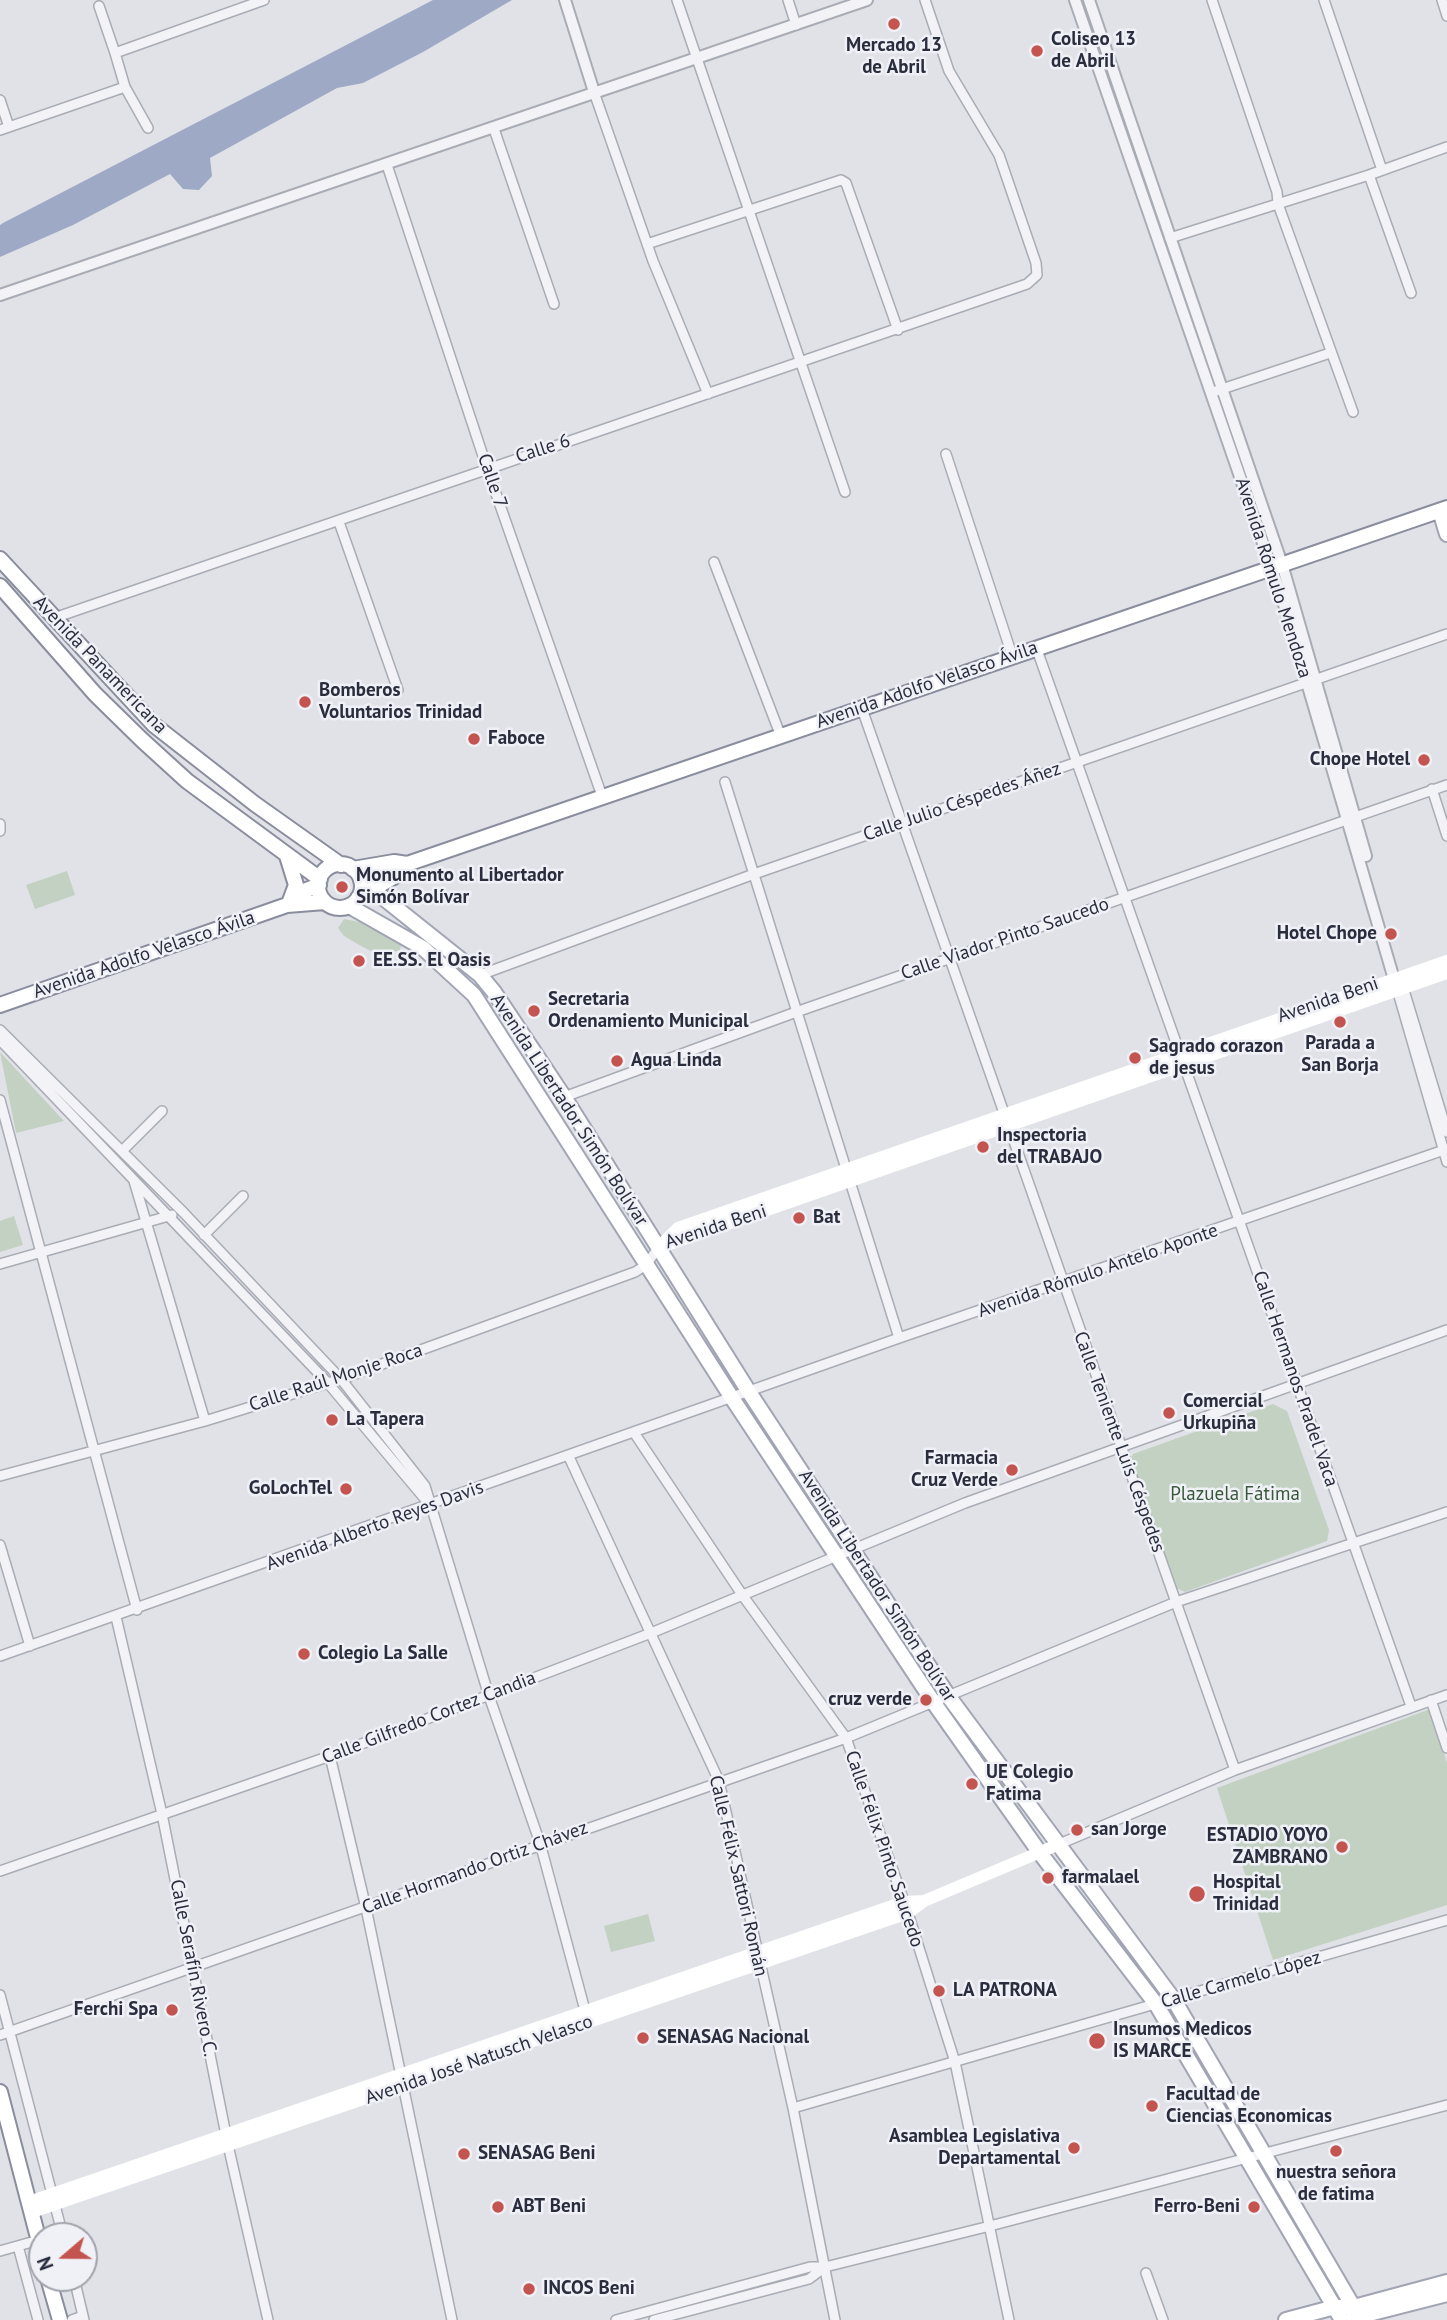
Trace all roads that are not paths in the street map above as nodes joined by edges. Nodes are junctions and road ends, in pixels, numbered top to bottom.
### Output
1 (264, 0) edge
2 (565, 0) edge
3 (677, 0) edge
4 (788, 0) edge
5 (867, 0) edge
6 (925, 0) edge
7 (1075, 0) edge
8 (1089, 0) edge
9 (1212, 0) edge
10 (1324, 0) edge
11 (1441, 0) edge
12 (99, 6) dead end
13 (1447, 16) edge
14 (796, 25) junction
15 (115, 53) junction
16 (697, 60) junction
17 (125, 87) junction
18 (594, 95) junction
19 (0, 100) edge
20 (148, 128) dead end
21 (5, 129) edge
22 (494, 129) junction
23 (1447, 147) edge
24 (387, 165) junction
25 (1382, 170) junction
26 (1369, 175) junction
27 (1278, 204) junction
28 (748, 212) junction
29 (1170, 238) junction
30 (647, 244) junction
31 (1411, 293) dead end
32 (0, 295) edge
33 (554, 304) dead end
34 (898, 330) junction
35 (1330, 353) junction
36 (800, 363) junction
37 (1216, 391) junction
38 (708, 394) junction
39 (1353, 412) dead end
40 (946, 454) dead end
41 (487, 468) junction
42 (845, 492) dead end
43 (1443, 509) edge
44 (339, 522) junction
45 (1447, 534) edge
46 (0, 559) edge
47 (714, 562) dead end
48 (1277, 566) junction
49 (0, 586) edge
50 (54, 618) junction
51 (1447, 634) edge
52 (1036, 647) junction
53 (1012, 655) junction
54 (1312, 683) junction
55 (398, 690) dead end
56 (862, 709) junction
57 (780, 734) junction
58 (1079, 762) junction
59 (725, 782) dead end
60 (1447, 785) edge
61 (1432, 789) junction
62 (602, 796) junction
63 (1350, 818) junction
64 (901, 823) junction
65 (0, 824) edge
66 (0, 831) edge
67 (1447, 836) edge
68 (287, 856) junction
69 (407, 864) junction
70 (352, 871) junction
71 (754, 874) junction
72 (319, 882) junction
73 (374, 889) junction
74 (1126, 897) junction
75 (325, 902) junction
76 (354, 902) junction
77 (287, 905) junction
78 (948, 960) junction
79 (1447, 961) edge
80 (1447, 973) edge
81 (480, 975) junction
82 (1398, 982) junction
83 (0, 1005) edge
84 (799, 1011) junction
85 (0, 1030) edge
86 (0, 1040) edge
87 (1182, 1058) junction
88 (564, 1097) junction
89 (0, 1100) edge
90 (162, 1111) dead end
91 (1005, 1119) junction
92 (1447, 1132) edge
93 (12, 1145) junction
94 (0, 1149) edge
95 (123, 1150) junction
96 (1445, 1150) edge
97 (1447, 1163) edge
98 (144, 1171) junction
99 (847, 1175) junction
100 (133, 1178) junction
101 (243, 1196) dead end
102 (184, 1213) junction
103 (170, 1216) junction
104 (1241, 1222) junction
105 (147, 1223) junction
106 (204, 1235) junction
107 (658, 1248) junction
108 (40, 1254) junction
109 (0, 1264) edge
110 (646, 1265) junction
111 (1063, 1283) junction
112 (1447, 1330) edge
113 (899, 1338) junction
114 (341, 1379) junction
115 (327, 1382) junction
116 (1298, 1383) junction
117 (749, 1392) junction
118 (732, 1398) junction
119 (205, 1421) junction
120 (635, 1434) junction
121 (1121, 1448) junction
122 (96, 1451) junction
123 (569, 1457) junction
124 (0, 1476) edge
125 (431, 1506) junction
126 (1447, 1512) edge
127 (1351, 1543) junction
128 (0, 1545) edge
129 (853, 1549) junction
130 (839, 1557) junction
131 (743, 1596) junction
132 (1176, 1602) junction
133 (137, 1610) junction
134 (116, 1617) junction
135 (651, 1633) junction
136 (30, 1646) junction
137 (0, 1656) edge
138 (1447, 1695) edge
139 (489, 1696) junction
140 (949, 1697) junction
141 (1431, 1700) junction
142 (934, 1703) junction
143 (1411, 1706) junction
144 (846, 1738) junction
145 (1447, 1748) edge
146 (330, 1756) junction
147 (1235, 1770) junction
148 (719, 1781) junction
149 (162, 1814) junction
150 (540, 1843) junction
151 (1057, 1845) junction
152 (1040, 1853) junction
153 (0, 1871) edge
154 (366, 1908) junction
155 (906, 1908) junction
156 (1446, 1923) edge
157 (758, 1957) junction
158 (193, 1966) junction
159 (0, 1995) edge
160 (1174, 2000) junction
161 (1156, 2004) junction
162 (587, 2017) junction
163 (5, 2033) edge
164 (954, 2062) junction
165 (402, 2080) junction
166 (0, 2092) edge
167 (1447, 2105) edge
168 (793, 2108) junction
169 (6, 2137) edge
170 (227, 2140) junction
171 (1264, 2155) junction
172 (1244, 2158) junction
173 (53, 2200) junction
174 (31, 2207) junction
175 (34, 2222) edge
176 (59, 2222) edge
177 (990, 2226) junction
178 (18, 2246) junction
179 (28, 2246) edge
180 (0, 2251) edge
181 (825, 2267) junction
182 (1146, 2273) dead end
183 (1447, 2282) edge
184 (52, 2292) edge
185 (78, 2292) edge
186 (1447, 2294) edge
187 (1358, 2315) edge
188 (1339, 2317) edge
189 (84, 2318) edge
190 (629, 2318) edge
191 (38, 2320) edge
192 (60, 2320) edge
193 (72, 2320) edge
194 (268, 2320) edge
195 (452, 2320) edge
196 (616, 2320) edge
197 (654, 2320) edge
198 (835, 2320) edge
199 (1009, 2320) edge
200 (1163, 2320) edge
201 (1286, 2320) edge

1 - 15 street
2 - 18 street
3 - 16 street
4 - 14 street
5 - 14 street
6 - 34 street, Calle 6
7 - 37 street, Avenida Rómulo Mendoza
8 - 29 street, Avenida Rómulo Mendoza
9 - 27 street
10 - 25 street
11 - 13 street
12 - 15 street
14 - 16 street
15 - 17 street
16 - 18 street
16 - 28 street
17 - 20 street
17 - 21 street
18 - 22 street
18 - 30 street
19 - 21 street
22 - 24 street
22 - 33 street
23 - 25 street
24 - 32 street
24 - 41 street, Calle 7
25 - 26 street
26 - 27 street
26 - 31 street
27 - 29 street
27 - 35 street
28 - 30 street
28 - 34 street
28 - 36 street
29 - 37 street, Avenida Rómulo Mendoza
30 - 38 street
34 - 36 street, Calle 6
35 - 37 street
35 - 39 street
36 - 38 street, Calle 6
36 - 42 street
37 - 48 street, Avenida Rómulo Mendoza
38 - 41 street, Calle 6
40 - 53 street
41 - 44 street, Calle 6
41 - 62 street, Calle 7
43 - 45 main road
43 - 48 main road, Avenida Adolfo Velasco Ávila
44 - 50 street, Calle 6
44 - 55 street
46 - 50 main road, Avenida Panamericana
47 - 57 street
48 - 52 main road, Avenida Adolfo Velasco Ávila
48 - 54 street, Avenida Rómulo Mendoza
49 - 68 main road, Avenida Panamericana
50 - 70 main road, Avenida Panamericana
51 - 54 street, Calle Julio Céspedes Áñez
52 - 53 main road, Avenida Adolfo Velasco Ávila
52 - 58 street, Calle Hermanos Pradel Vaca
53 - 56 main road, Avenida Adolfo Velasco Ávila
54 - 58 street, Calle Julio Céspedes Áñez
54 - 63 street, Avenida Rómulo Mendoza
56 - 57 main road, Avenida Adolfo Velasco Ávila
56 - 64 street, Calle Teniente Luis Céspedes
57 - 62 main road, Avenida Adolfo Velasco Ávila
58 - 64 street, Calle Julio Céspedes Áñez
58 - 74 street, Calle Hermanos Pradel Vaca
59 - 71 street
60 - 61 street, Calle Viador Pinto Saucedo
61 - 63 street, Calle Viador Pinto Saucedo
61 - 67 street
62 - 69 main road, Avenida Adolfo Velasco Ávila
63 - 74 street, Calle Viador Pinto Saucedo
63 - 82 street, Avenida Rómulo Mendoza
64 - 71 street, Calle Julio Céspedes Áñez
64 - 78 street, Calle Teniente Luis Céspedes
65 - 66 street
68 - 72 main road, Avenida Panamericana
68 - 77 main road
69 - 70 main road, Avenida Adolfo Velasco Ávila
69 - 73 main road, Avenida Adolfo Velasco Ávila
70 - 72 main road
70 - 73 main road, Avenida Libertador Simón Bolívar
70 - 76 main road
71 - 81 street, Calle Julio Céspedes Áñez
71 - 84 street
72 - 75 main road
72 - 77 main road, Avenida Adolfo Velasco Ávila
73 - 76 main road, Avenida Adolfo Velasco Ávila
73 - 81 main road, Avenida Libertador Simón Bolívar
74 - 78 street, Calle Viador Pinto Saucedo
74 - 87 street, Calle Hermanos Pradel Vaca
75 - 76 main road
75 - 77 main road, Avenida Adolfo Velasco Ávila
76 - 110 main road, Avenida Libertador Simón Bolívar
77 - 83 main road, Avenida Adolfo Velasco Ávila
78 - 84 street, Calle Viador Pinto Saucedo
78 - 91 street, Calle Teniente Luis Céspedes
79 - 82 main road, Avenida Beni
80 - 82 main road, Avenida Beni
81 - 88 main road, Avenida Libertador Simón Bolívar
82 - 87 main road, Avenida Beni
82 - 92 street, Avenida Rómulo Mendoza
82 - 96 street, Avenida Rómulo Mendoza
84 - 88 street, Calle Viador Pinto Saucedo
84 - 99 street
85 - 95 street
86 - 100 street
87 - 91 main road, Avenida Beni
87 - 104 street, Calle Hermanos Pradel Vaca
88 - 107 main road, Avenida Libertador Simón Bolívar
89 - 93 street
90 - 95 street
91 - 99 main road, Avenida Beni
91 - 111 street, Calle Teniente Luis Céspedes
93 - 94 street
93 - 108 street
95 - 98 street
96 - 97 street, Avenida Rómulo Mendoza
96 - 104 street, Avenida Rómulo Antelo Aponte
98 - 100 street
98 - 102 street
99 - 107 main road, Avenida Beni
99 - 113 street
100 - 103 street
100 - 105 street
101 - 106 street
102 - 103 street
102 - 106 street
103 - 105 street
103 - 115 street
104 - 111 street, Avenida Rómulo Antelo Aponte
104 - 116 street, Calle Hermanos Pradel Vaca
105 - 108 street
105 - 119 street
106 - 114 street
107 - 110 street
107 - 117 main road, Avenida Libertador Simón Bolívar
108 - 109 street
108 - 122 street
110 - 114 street, Calle Raúl Monje Roca
110 - 118 main road, Avenida Libertador Simón Bolívar
111 - 113 street, Avenida Rómulo Antelo Aponte
111 - 121 street, Calle Teniente Luis Céspedes
112 - 116 street, Calle Gilfredo Cortez Candia
113 - 117 street, Avenida Rómulo Antelo Aponte
114 - 115 street, Calle Raúl Monje Roca
114 - 125 street
115 - 119 street, Calle Raúl Monje Roca
115 - 125 street
116 - 121 street, Calle Gilfredo Cortez Candia
116 - 127 street, Calle Hermanos Pradel Vaca
117 - 118 street, Avenida Alberto Reyes Davis
117 - 129 main road, Avenida Libertador Simón Bolívar
118 - 120 street, Avenida Alberto Reyes Davis
118 - 130 main road, Avenida Libertador Simón Bolívar
119 - 122 street, Calle Raúl Monje Roca
120 - 123 street, Avenida Alberto Reyes Davis
120 - 131 street, Calle Félix Pinto Saucedo
121 - 129 street, Calle Gilfredo Cortez Candia
121 - 132 street, Calle Teniente Luis Céspedes
122 - 124 street, Calle Raúl Monje Roca
122 - 133 street
123 - 125 street, Avenida Alberto Reyes Davis
123 - 135 street, Calle Félix Sattori Román
125 - 133 street, Avenida Alberto Reyes Davis
125 - 139 street
126 - 127 street, Calle Hormando Ortiz Chávez
127 - 132 street, Calle Hormando Ortiz Chávez
127 - 143 street, Calle Hermanos Pradel Vaca
128 - 136 street
129 - 130 street, Calle Gilfredo Cortez Candia
129 - 140 main road, Avenida Libertador Simón Bolívar
130 - 131 street, Calle Gilfredo Cortez Candia
130 - 142 main road, Avenida Libertador Simón Bolívar
131 - 135 street, Calle Gilfredo Cortez Candia
131 - 144 street, Calle Félix Pinto Saucedo
132 - 140 street, Calle Hormando Ortiz Chávez
132 - 147 street, Calle Teniente Luis Céspedes
133 - 134 street, Avenida Alberto Reyes Davis
134 - 136 street, Avenida Alberto Reyes Davis
134 - 149 street, Calle Serafín Rivero C.
135 - 139 street, Calle Gilfredo Cortez Candia
135 - 148 street, Calle Félix Sattori Román
136 - 137 street, Avenida Alberto Reyes Davis
138 - 141 street
139 - 146 street, Calle Gilfredo Cortez Candia
139 - 150 street
140 - 142 street, Calle Hormando Ortiz Chávez
140 - 151 main road, Avenida Libertador Simón Bolívar
141 - 143 street
141 - 145 street
142 - 144 street, Calle Hormando Ortiz Chávez
142 - 152 main road, Avenida Libertador Simón Bolívar
143 - 147 street
144 - 148 street, Calle Hormando Ortiz Chávez
144 - 155 street, Calle Félix Pinto Saucedo
146 - 149 street, Calle Gilfredo Cortez Candia
146 - 154 street
147 - 151 street
148 - 150 street, Calle Hormando Ortiz Chávez
148 - 157 street, Calle Félix Sattori Román
149 - 153 street, Calle Gilfredo Cortez Candia
149 - 158 street, Calle Serafín Rivero C.
150 - 154 street, Calle Hormando Ortiz Chávez
150 - 162 street
151 - 152 main road, Avenida José Natusch Velasco
151 - 160 main road, Avenida Libertador Simón Bolívar
152 - 155 main road, Avenida José Natusch Velasco
152 - 161 main road, Avenida Libertador Simón Bolívar
154 - 158 street, Calle Hormando Ortiz Chávez
154 - 165 street
155 - 157 main road, Avenida José Natusch Velasco
155 - 164 street, Calle Félix Pinto Saucedo
156 - 160 street, Calle Carmelo López
157 - 162 main road, Avenida José Natusch Velasco
157 - 168 street, Calle Félix Sattori Román
158 - 163 street, Calle Hormando Ortiz Chávez
158 - 170 street, Calle Serafín Rivero C.
159 - 163 street
160 - 161 street, Calle Carmelo López
160 - 171 main road, Avenida Libertador Simón Bolívar
161 - 164 street, Calle Carmelo López
161 - 172 main road, Avenida Libertador Simón Bolívar
162 - 165 main road, Avenida José Natusch Velasco
163 - 173 street
164 - 168 street, Calle Carmelo López
164 - 177 street, Calle Félix Pinto Saucedo
165 - 170 main road, Avenida José Natusch Velasco
165 - 195 street
166 - 169 main road
167 - 171 street
168 - 181 street, Calle Félix Sattori Román
169 - 174 main road
170 - 173 main road, Avenida José Natusch Velasco
170 - 194 street, Calle Serafín Rivero C.
171 - 172 street
171 - 187 main road, Avenida Libertador Simón Bolívar
172 - 177 street
172 - 188 main road, Avenida Libertador Simón Bolívar
173 - 174 main road, Avenida José Natusch Velasco
173 - 176 street
174 - 175 main road
177 - 181 street
177 - 199 street, Calle Félix Pinto Saucedo
178 - 179 street
178 - 180 street
178 - 191 street
181 - 190 street
181 - 197 street
181 - 198 street, Calle Félix Sattori Román
182 - 200 street
183 - 187 main road
184 - 192 main road
185 - 189 street
186 - 187 main road
187 - 188 main road
188 - 201 main road
189 - 193 street
190 - 196 street

